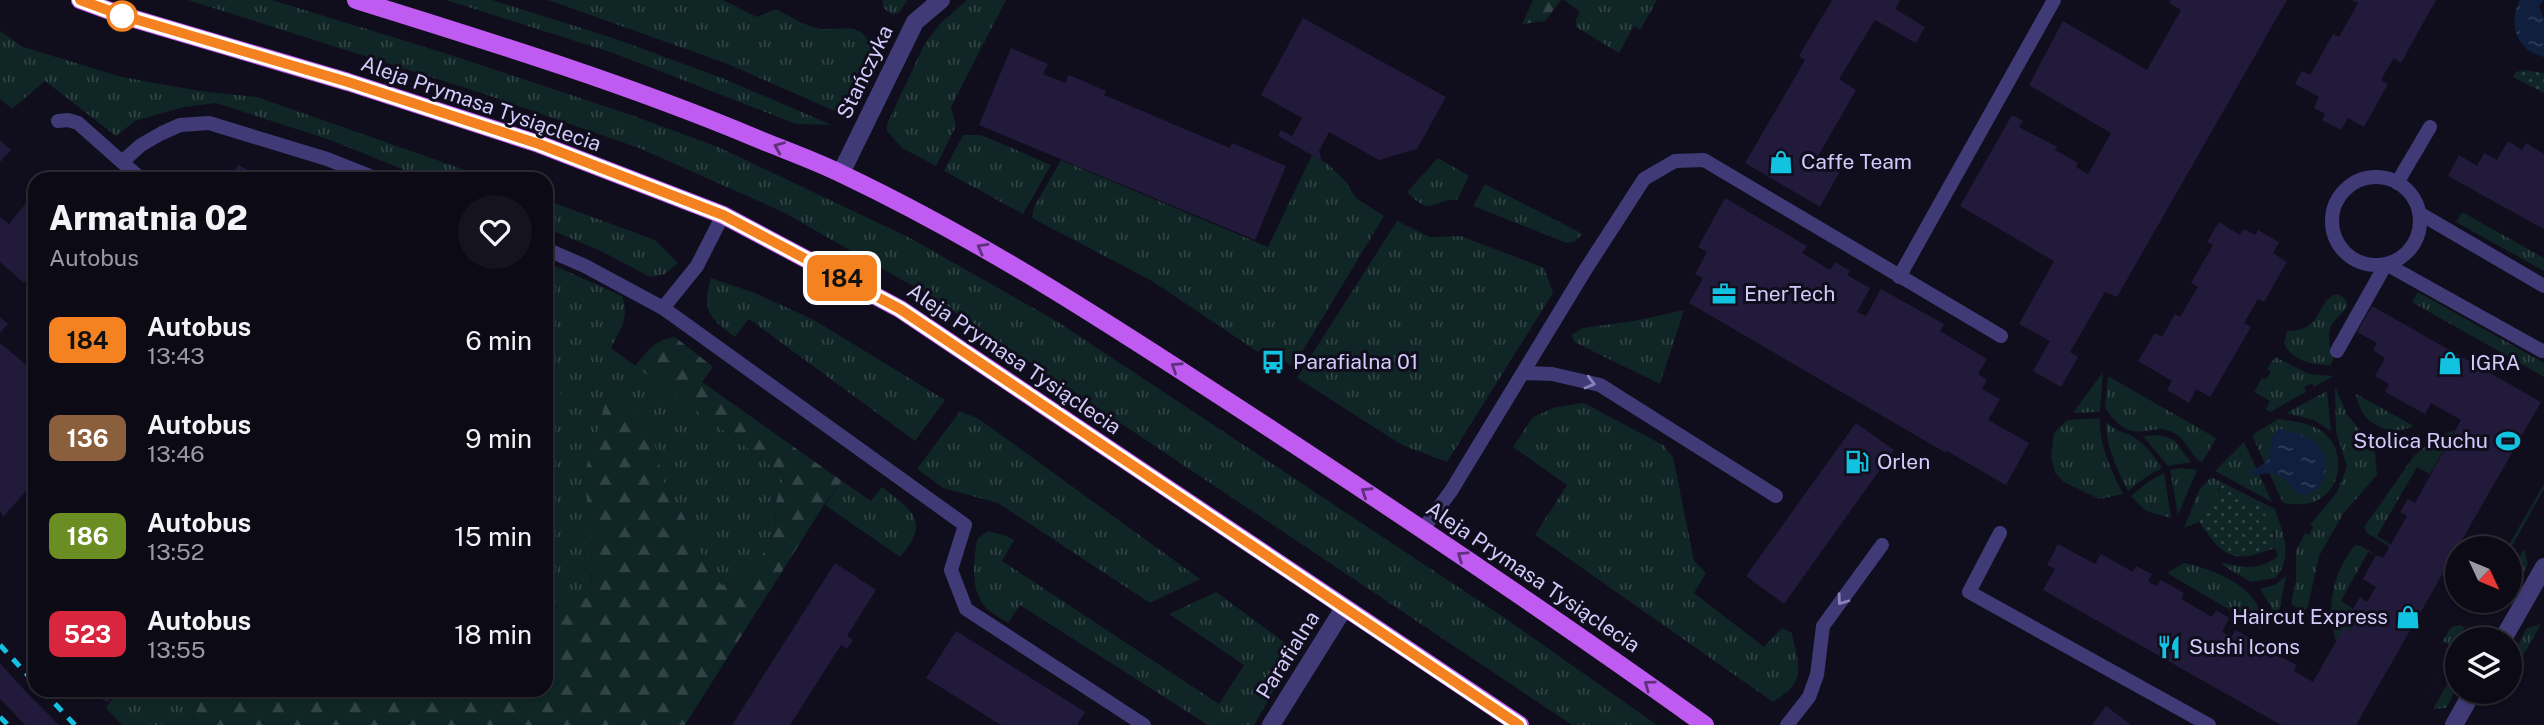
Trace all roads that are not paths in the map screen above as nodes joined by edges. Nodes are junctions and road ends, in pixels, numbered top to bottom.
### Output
1 (80, 0) edge
2 (356, 0) edge
3 (941, 0) edge
4 (2054, 0) edge
5 (58, 121) dead end
6 (2430, 127) dead end
7 (122, 162) junction
8 (133, 172) edge
9 (360, 172) edge
10 (841, 173) junction
11 (2397, 183) junction
12 (2419, 213) junction
13 (723, 215) junction
14 (553, 252) edge
15 (2386, 264) junction
16 (1899, 277) junction
17 (2544, 286) edge
18 (663, 308) junction
19 (2001, 335) dead end
20 (2337, 351) dead end
21 (2542, 351) edge
22 (1523, 373) junction
23 (1776, 496) dead end
24 (1423, 529) junction
25 (2000, 533) dead end
26 (1882, 545) dead end
27 (2544, 567) edge
28 (1344, 608) junction
29 (2510, 627) edge
30 (2466, 704) edge
31 (1144, 725) edge
32 (1271, 725) edge
33 (1520, 725) edge
34 (1704, 725) edge
35 (1787, 725) edge
36 (2209, 725) edge
37 (2454, 725) edge

1 - 13 main road, Aleja Prymasa Tysiąclecia
10 -> 2 main road, Aleja Prymasa Tysiąclecia
3 - 10 street, Stańczyka
4 - 16 lane
5 - 7 lane
6 - 11 lane
7 - 8 lane
7 - 9 lane
24 -> 10 main road, Aleja Prymasa Tysiąclecia
11 - 12 lane
11 - 15 lane
12 - 15 lane
12 - 17 lane
13 - 18 lane
13 - 28 main road, Aleja Prymasa Tysiąclecia
14 - 18 lane
15 - 20 lane
15 - 21 lane
16 - 19 lane
16 - 22 lane
18 - 31 lane
22 -> 23 lane
22 - 24 lane
34 -> 24 main road, Aleja Prymasa Tysiąclecia
25 - 36 lane
26 -> 35 lane
27 - 29 street
28 - 32 street, Parafialna
28 - 33 main road, Aleja Prymasa Tysiąclecia
30 - 37 street

